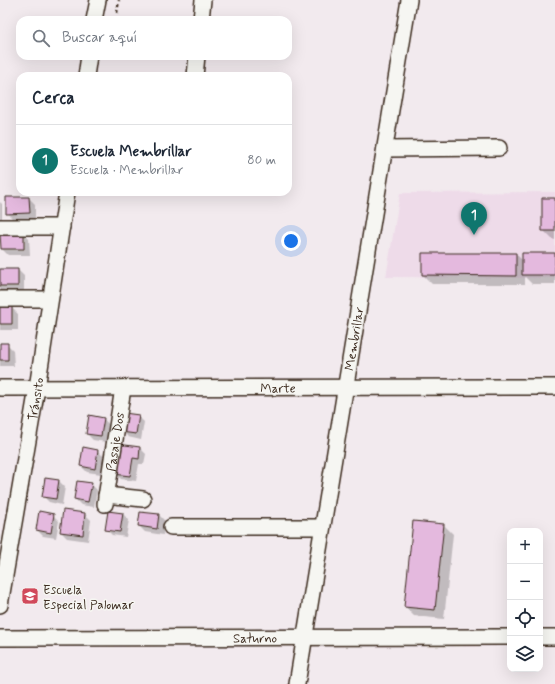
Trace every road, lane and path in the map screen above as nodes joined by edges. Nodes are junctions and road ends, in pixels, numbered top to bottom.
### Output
1 (98, 0) edge
2 (119, 0) edge
3 (204, 0) edge
4 (410, 0) edge
5 (117, 13) dead end
6 (95, 16) edge
7 (202, 16) edge
8 (88, 60) edge
9 (197, 60) edge
10 (87, 72) edge
11 (195, 72) edge
12 (499, 148) dead end
13 (385, 149) junction
14 (66, 196) edge
15 (62, 226) junction
16 (0, 227) edge
17 (0, 299) edge
18 (50, 299) junction
19 (555, 386) edge
20 (346, 387) junction
21 (0, 388) edge
22 (37, 388) junction
23 (123, 388) junction
24 (143, 499) dead end
25 (171, 527) dead end
26 (322, 527) junction
27 (0, 605) edge
28 (507, 637) edge
29 (543, 637) edge
30 (555, 637) edge
31 (0, 638) edge
32 (304, 638) junction
33 (297, 684) edge

1 - 6 street
2 - 5 path
3 - 7 street
4 - 13 street, Membrillar
8 - 10 street
9 - 11 street
12 - 13 street
13 - 20 street, Membrillar
14 - 15 street, Tránsito
15 - 16 street
15 - 18 street, Tránsito
17 - 18 street
18 - 22 street, Tránsito
19 - 20 street, Marte
20 - 23 street, Marte
20 - 26 street, Membrillar
21 - 22 street, Marte
22 - 23 street, Marte
22 - 27 street, Tránsito
23 - 24 street, Pasaje Dos
25 - 26 street
26 - 32 street, Membrillar
28 - 32 street, Saturno
29 - 30 street
31 - 32 street, Saturno
32 - 33 street, Membrillar

